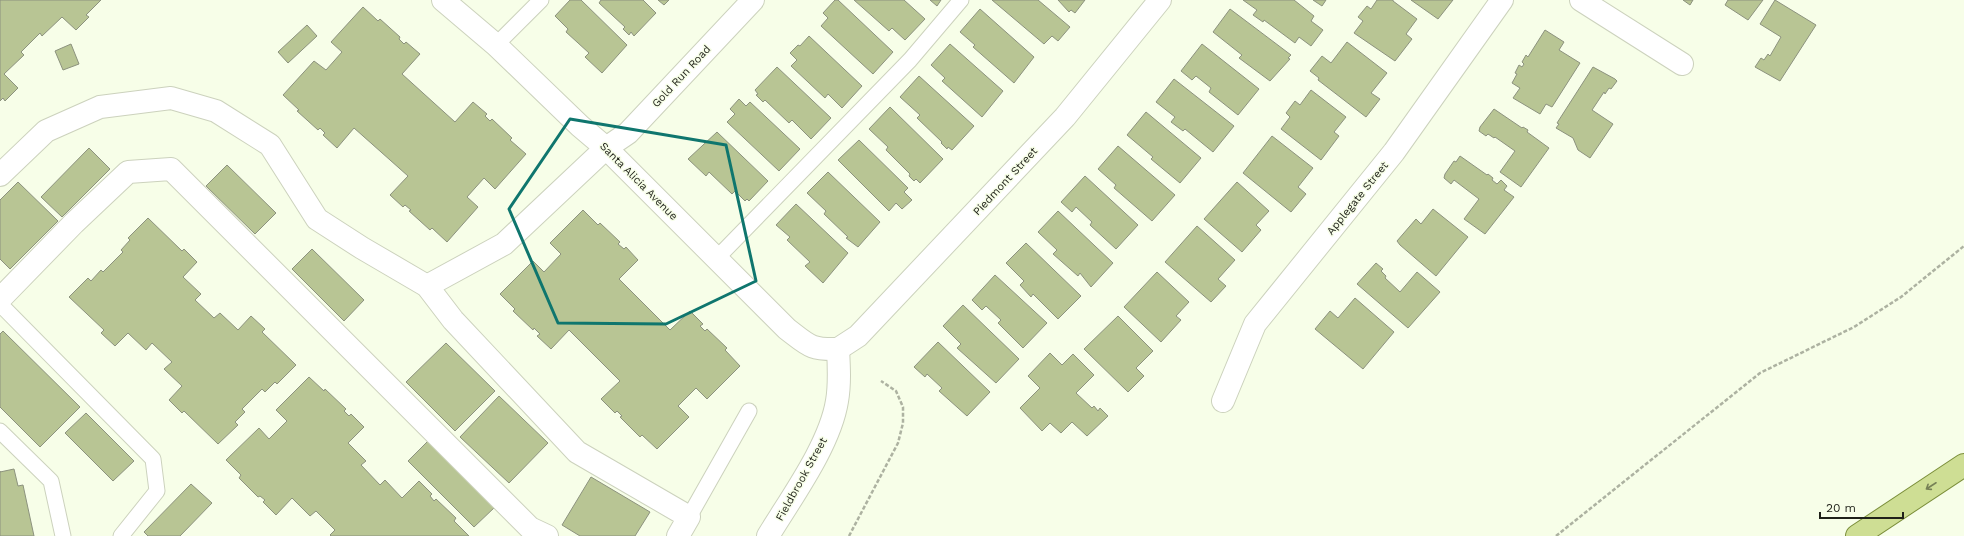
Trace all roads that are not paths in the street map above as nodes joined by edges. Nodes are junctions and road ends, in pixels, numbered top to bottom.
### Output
1 (443, 0) edge
2 (541, 0) edge
3 (753, 0) edge
4 (961, 0) edge
5 (1160, 0) edge
6 (1502, 0) edge
7 (1581, 0) edge
8 (496, 45) junction
9 (1682, 64) dead end
10 (606, 148) junction
11 (0, 175) edge
12 (716, 259) junction
13 (428, 286) junction
14 (0, 299) edge
15 (0, 304) edge
16 (838, 349) junction
17 (1223, 401) dead end
18 (749, 411) dead end
19 (0, 431) edge
20 (1964, 465) edge
21 (689, 517) junction
22 (534, 533) edge
23 (63, 536) edge
24 (121, 536) edge
25 (678, 536) edge
26 (768, 536) edge
27 (1858, 536) edge

1 - 8 street, Santa Alicia Avenue
2 - 8 lane
3 - 10 street, Gold Run Road
4 - 12 lane
5 - 16 street, Piedmont Street
6 - 17 street, Applegate Street
7 - 9 street
8 - 10 street, Santa Alicia Avenue
10 - 12 street, Santa Alicia Avenue
10 - 13 street, Gold Run Road
11 - 13 street
12 - 16 street, Santa Alicia Avenue
13 - 21 street
14 - 22 street
15 - 24 lane
16 - 26 street, Fieldbrook Street
18 - 21 lane
19 - 23 lane
20 -> 27 main road
21 - 25 street

